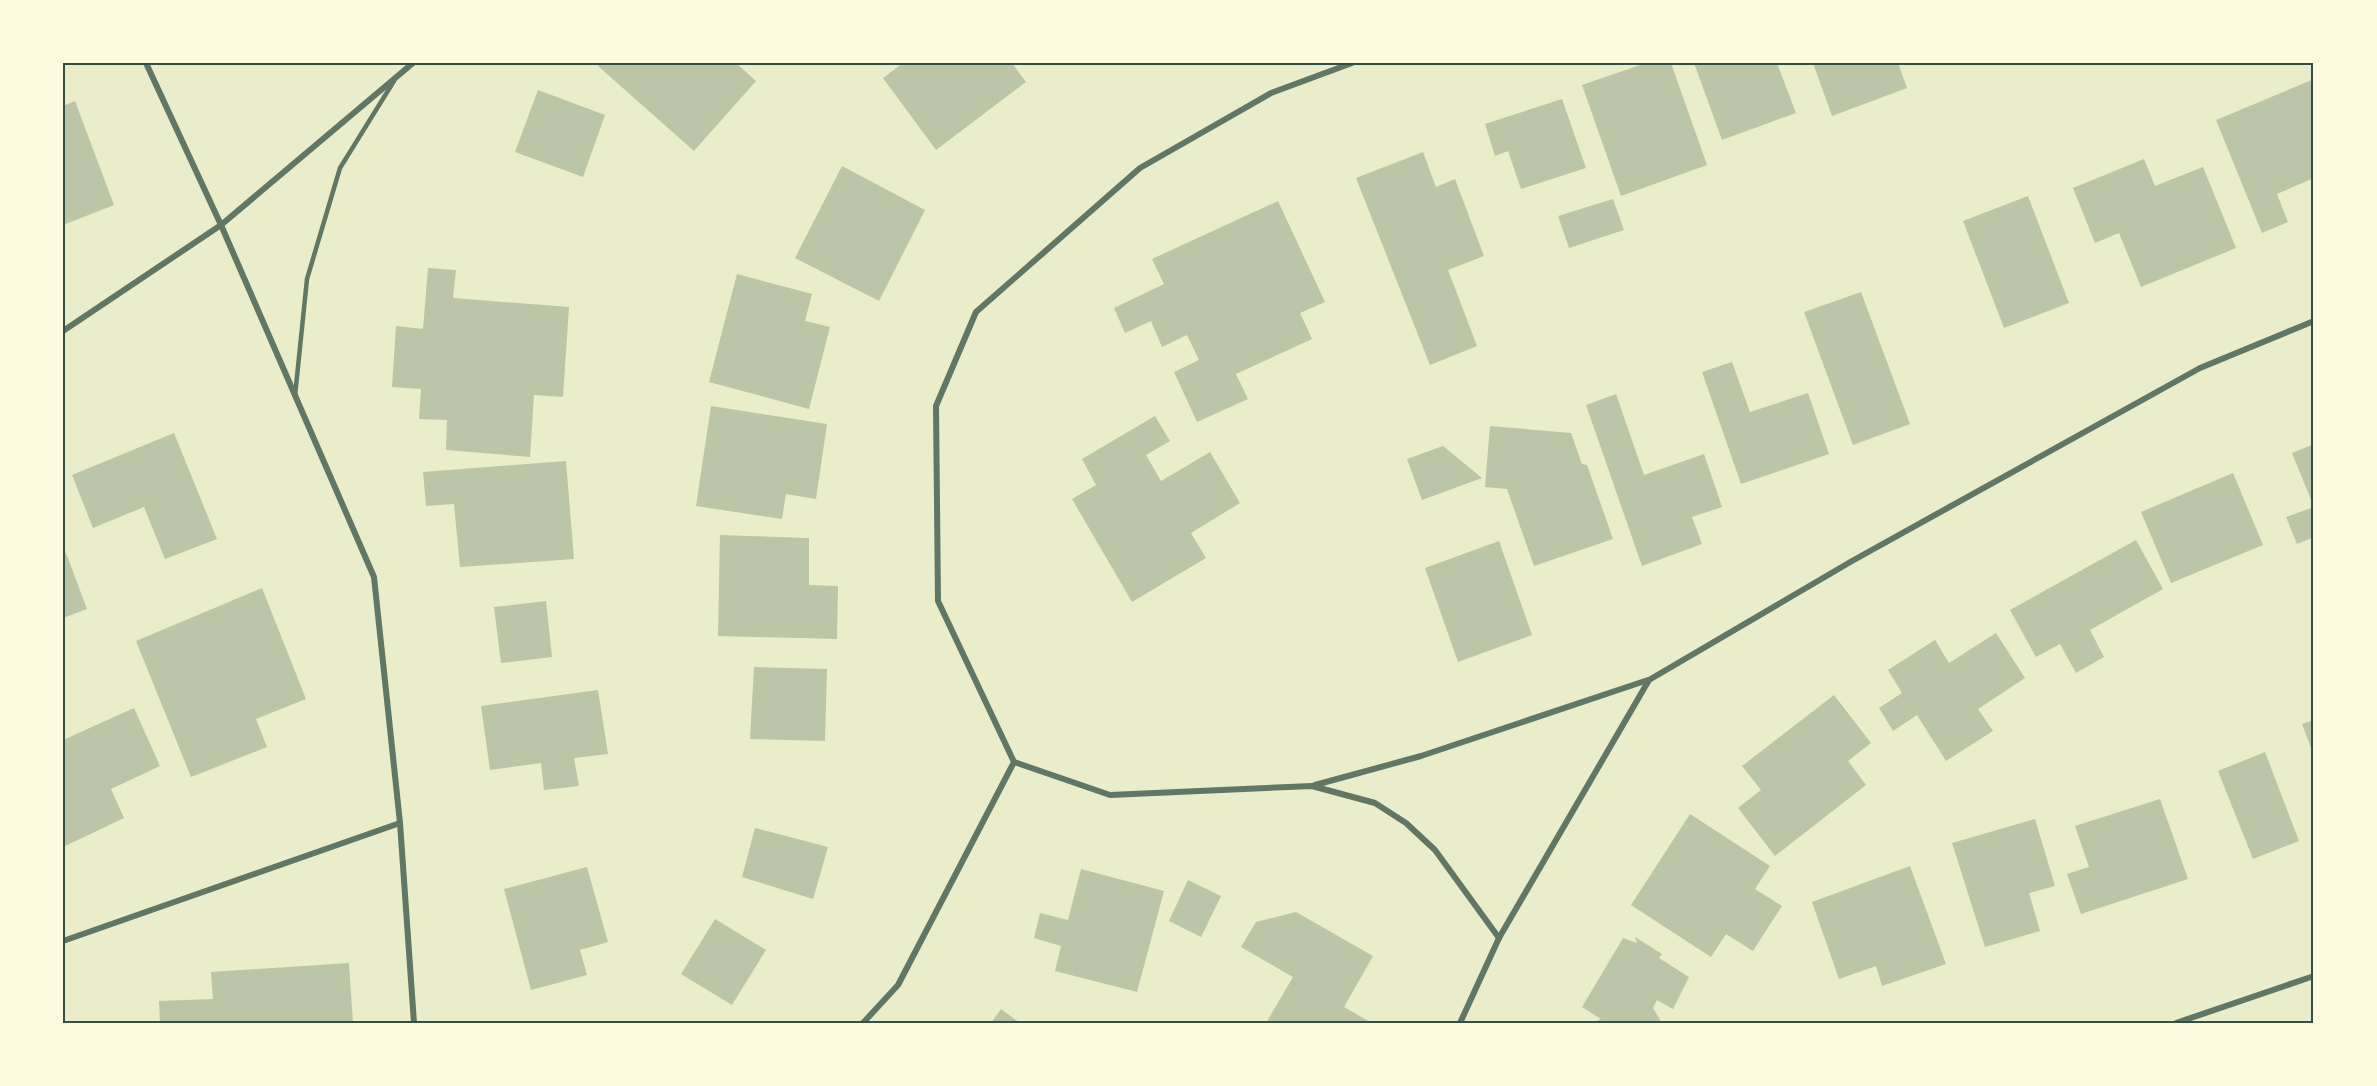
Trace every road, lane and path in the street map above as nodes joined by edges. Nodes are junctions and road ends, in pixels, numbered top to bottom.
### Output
1 (146, 63) edge
2 (413, 63) edge
3 (1352, 63) edge
4 (398, 76) junction
5 (220, 225) junction
6 (2314, 321) edge
7 (63, 331) edge
8 (295, 396) junction
9 (1649, 680) junction
10 (1014, 762) junction
11 (1312, 786) junction
12 (400, 823) junction
13 (1499, 938) junction
14 (63, 941) edge
15 (2314, 976) edge
16 (414, 1023) edge
17 (863, 1023) edge
18 (1460, 1023) edge
19 (2176, 1023) edge

1 - 5 street
2 - 4 street
3 - 10 street
4 - 5 street
4 - 8 lane
5 - 7 street
5 - 8 street
6 - 9 street
8 - 12 street
9 - 11 street
9 - 13 street
10 - 11 street
10 - 17 street
11 - 13 street
12 - 14 street
12 - 16 street
13 - 18 street
15 - 19 street

